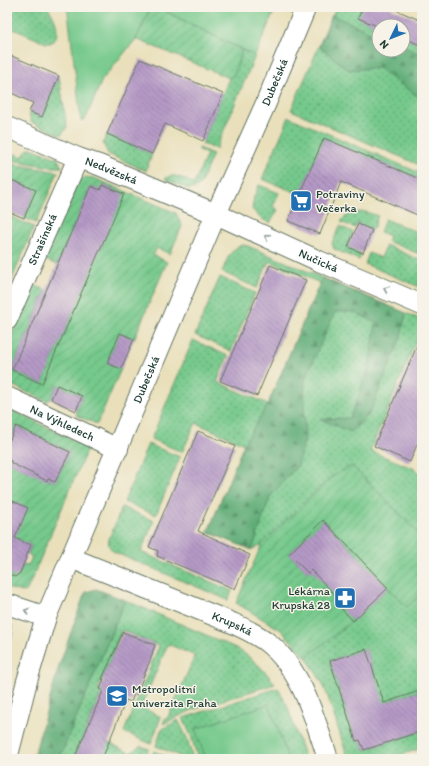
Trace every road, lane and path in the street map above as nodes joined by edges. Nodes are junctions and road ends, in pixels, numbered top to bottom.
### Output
1 (306, 7) edge
2 (7, 127) edge
3 (78, 158) junction
4 (216, 214) junction
5 (422, 305) edge
6 (7, 320) edge
7 (7, 397) edge
8 (118, 449) junction
9 (71, 558) junction
10 (7, 604) edge
11 (46, 617) junction
12 (7, 759) edge
13 (328, 759) edge

1 - 4 street, Dubečská
2 - 3 street, Nedvězská
3 - 4 street, Nedvězská
3 - 6 street, Strašínská
5 -> 4 street, Nučická
4 - 8 street, Dubečská
7 - 8 street, Na Výhledech
8 - 9 street, Dubečská
9 - 11 street, Dubečská
9 - 13 street, Krupská
11 -> 10 street
11 - 12 street, Dubečská

